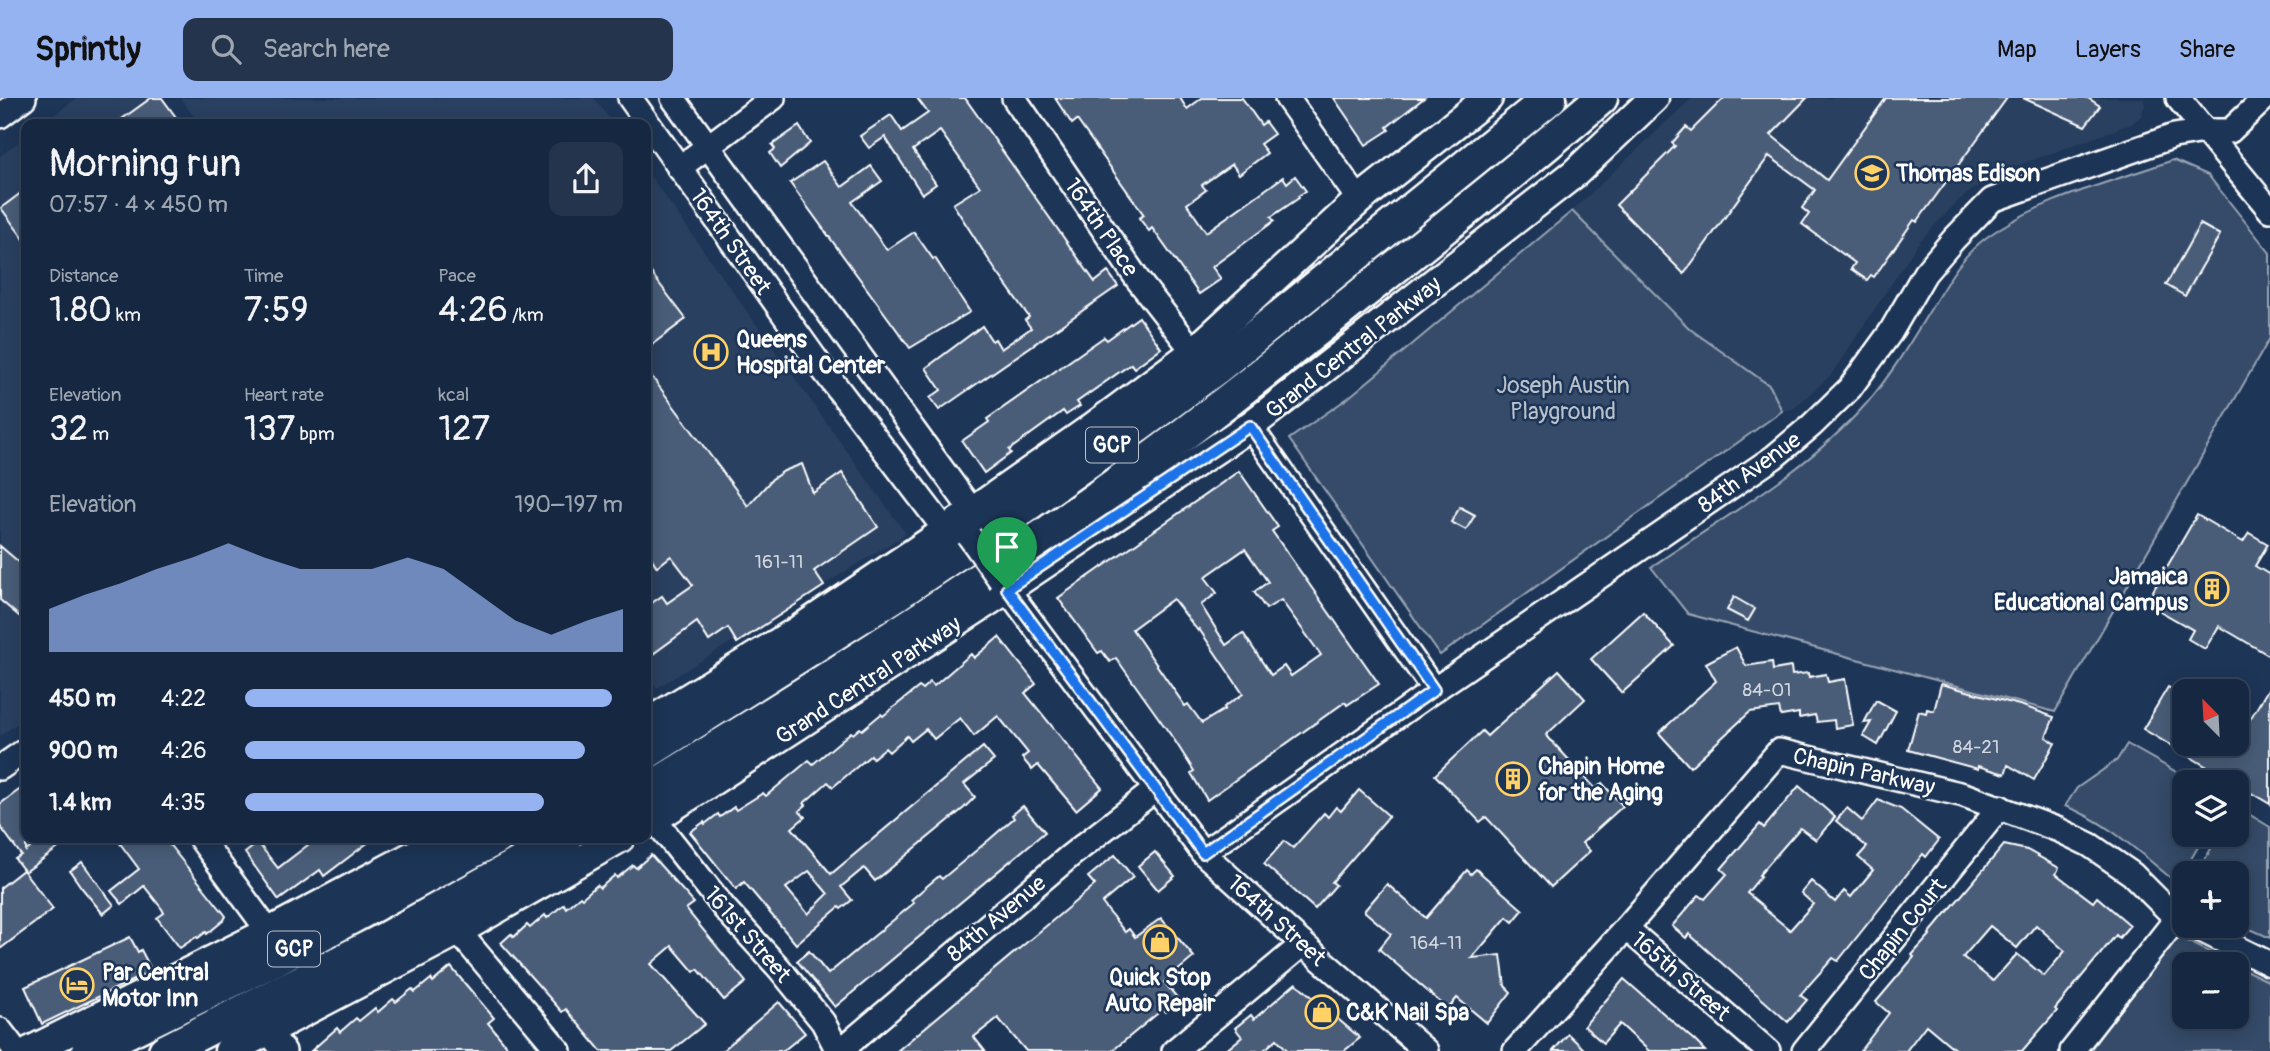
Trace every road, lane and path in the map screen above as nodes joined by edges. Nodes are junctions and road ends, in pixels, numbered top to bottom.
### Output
1 (24, 98) edge
2 (630, 98) edge
3 (673, 98) edge
4 (774, 98) edge
5 (1014, 98) edge
6 (1287, 98) edge
7 (1488, 98) edge
8 (1550, 98) edge
9 (1601, 98) edge
10 (1654, 98) edge
11 (2178, 98) edge
12 (2265, 98) edge
13 (0, 116) edge
14 (645, 119) edge
15 (651, 128) edge
16 (2205, 131) junction
17 (708, 147) junction
18 (679, 168) junction
19 (1359, 200) junction
20 (2270, 211) edge
21 (1194, 352) junction
22 (1250, 426) junction
23 (963, 526) junction
24 (1004, 585) junction
25 (1434, 690) junction
26 (651, 715) edge
27 (651, 750) edge
28 (21, 753) edge
29 (0, 768) edge
30 (1156, 789) junction
31 (2000, 807) junction
32 (651, 809) edge
33 (651, 809) edge
34 (651, 815) edge
35 (204, 843) edge
36 (437, 843) edge
37 (488, 843) edge
38 (556, 843) edge
39 (611, 843) edge
40 (1203, 853) junction
41 (2172, 911) edge
42 (1626, 928) junction
43 (458, 931) junction
44 (269, 932) junction
45 (2172, 936) edge
46 (2217, 938) edge
47 (1303, 944) junction
48 (2270, 964) edge
49 (0, 1030) edge
50 (276, 1041) edge
51 (16, 1051) edge
52 (30, 1051) edge
53 (88, 1051) edge
54 (165, 1051) edge
55 (229, 1051) edge
56 (559, 1051) edge
57 (839, 1051) edge
58 (1174, 1051) edge
59 (1426, 1051) edge
60 (1515, 1051) edge
61 (1768, 1051) edge
62 (1804, 1051) edge
63 (2072, 1051) edge

1 - 13 street
2 - 14 street, 164th Street
3 - 17 street, 164th Street
4 - 17 street
5 - 21 street, 164th Place
6 - 19 street
7 - 19 main road
8 - 27 highway, GCP
9 - 32 highway, Grand Central Parkway / GCP
10 - 22 main road, Grand Central Parkway
11 - 16 street
12 - 16 street, 84th Avenue
15 - 18 street, 164th Street
16 - 20 street
16 - 25 street, 84th Avenue
17 - 18 street
17 - 23 street, 164th Street
18 - 23 street, 164th Street
19 - 21 main road
21 - 23 main road
22 - 24 main road, Grand Central Parkway
22 - 25 street
23 - 24 street, 164th Street, bridge
23 - 26 main road
24 - 30 street, 164th Street
24 - 33 main road, Grand Central Parkway
25 - 40 street, 84th Avenue
28 - 29 street
30 - 40 street, 164th Street
30 - 57 street, 84th Avenue
31 - 41 street, Chapin Parkway
31 - 42 street, Chapin Parkway
31 - 62 street, Chapin Court
34 - 57 street, 161st Street
35 - 44 street
36 - 44 main road
37 - 53 highway, GCP
38 - 54 highway, GCP
39 - 43 main road
40 - 47 street, 164th Street
42 - 60 street, Chapin Parkway
42 - 61 street, 165th Street
43 - 50 main road
43 - 56 street
44 - 52 main road
45 - 63 street
46 - 48 street, Chapin Parkway
47 - 58 street
47 - 59 street, 164th Street
49 - 51 street
50 - 55 main road

